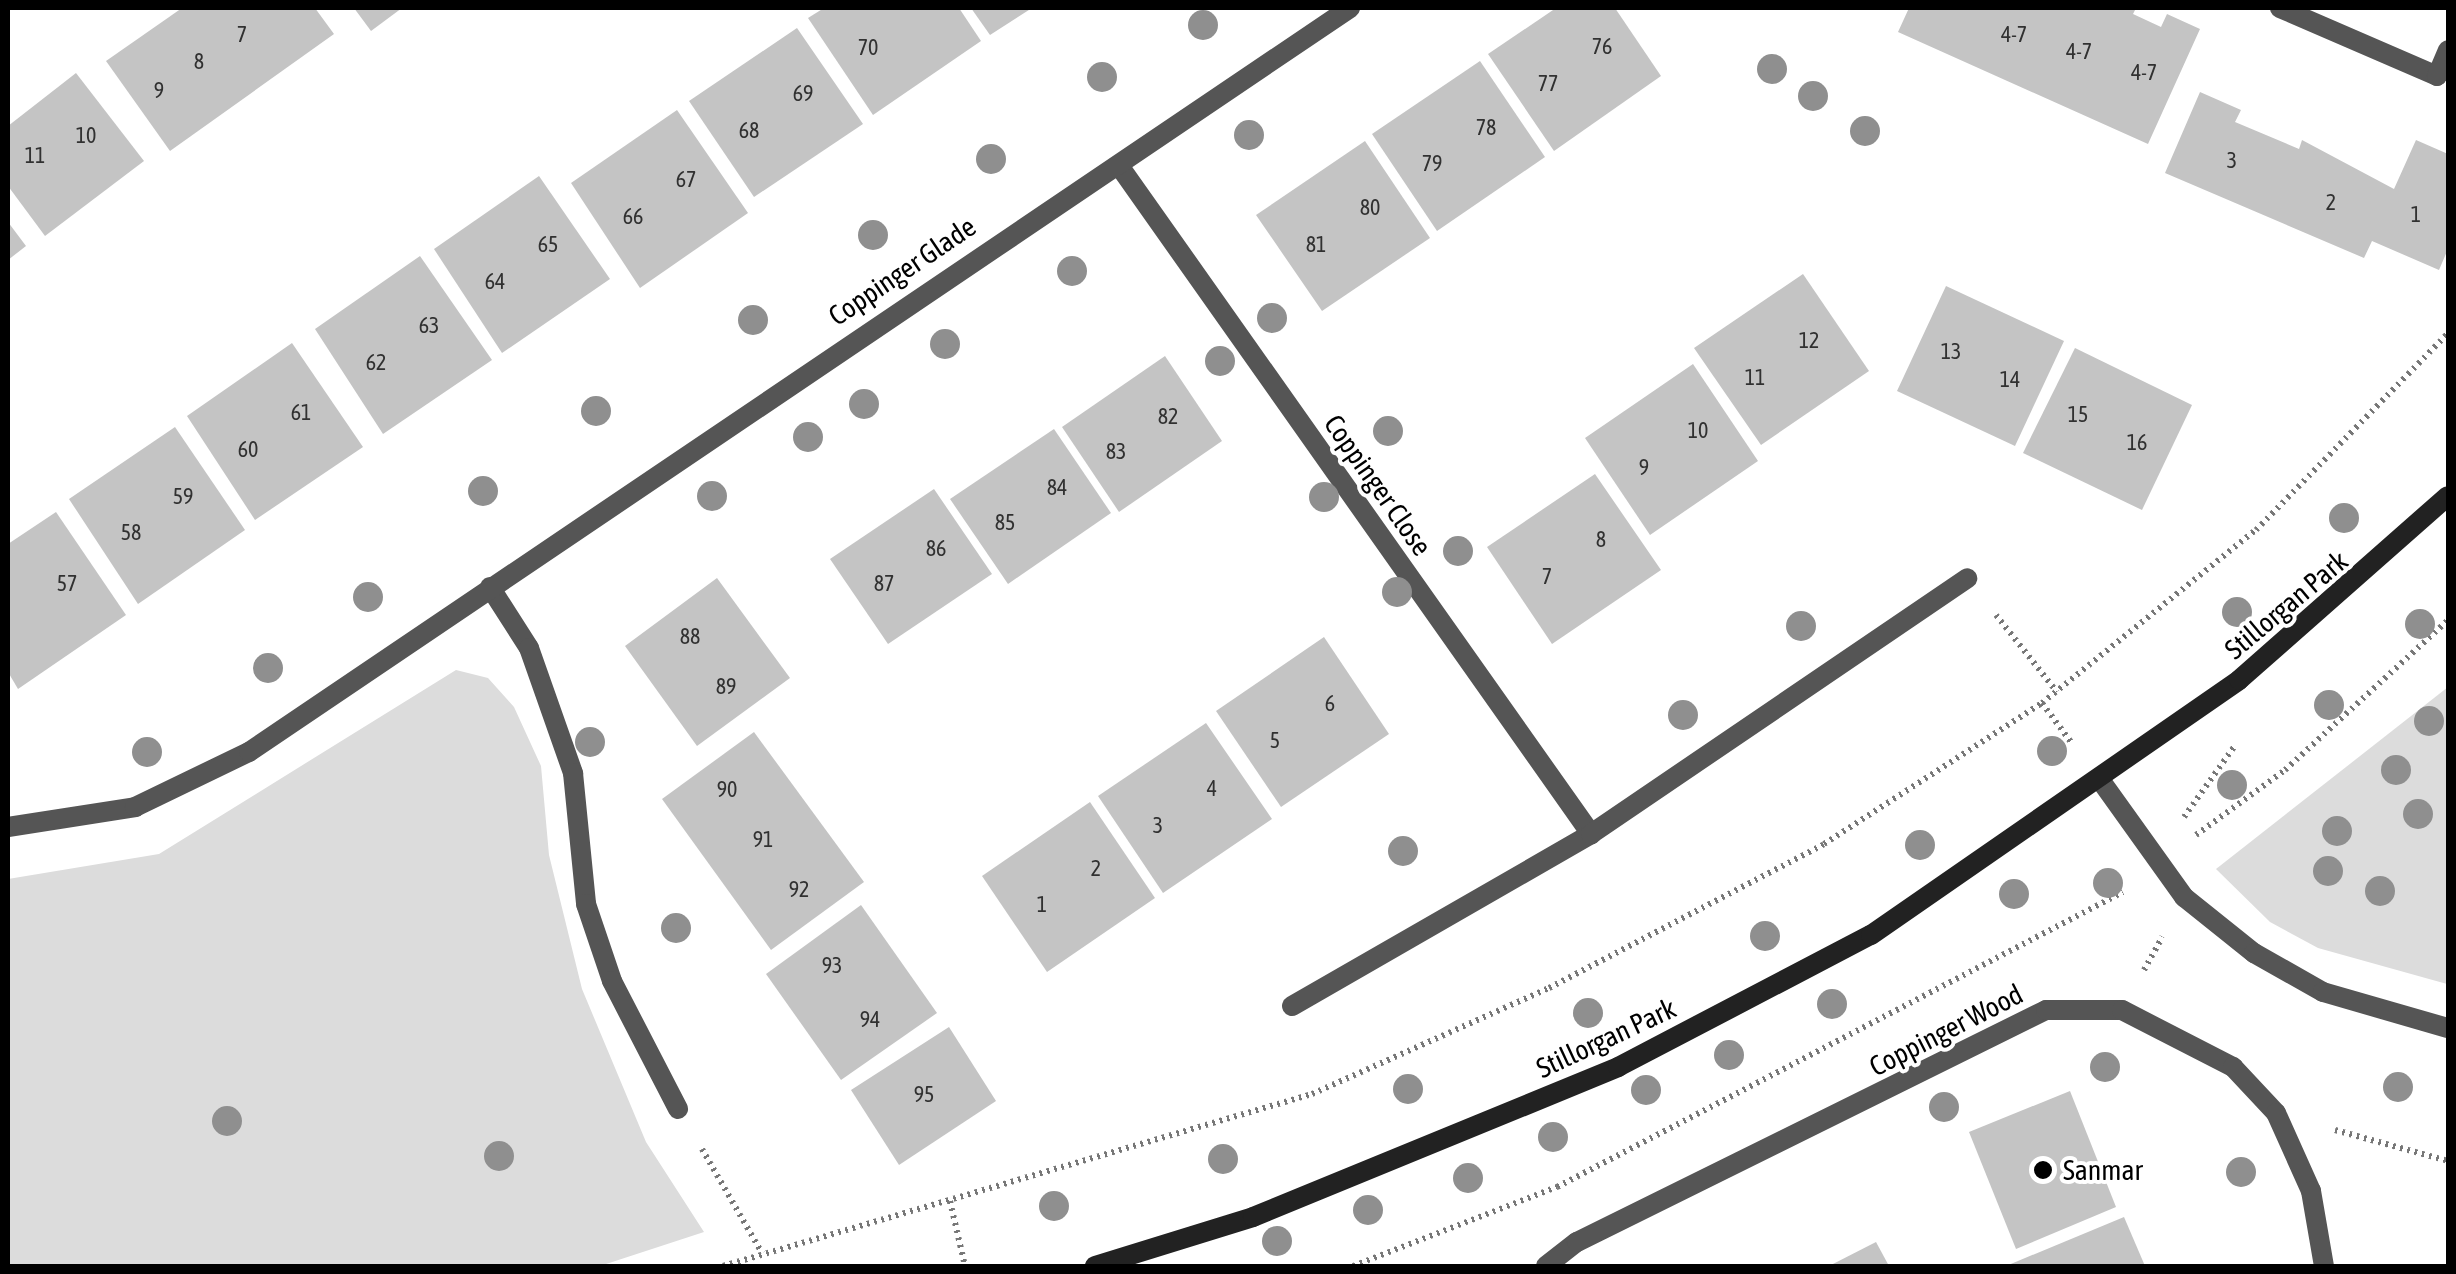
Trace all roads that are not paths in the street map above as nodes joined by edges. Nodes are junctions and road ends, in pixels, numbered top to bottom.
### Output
1 (1350, 8) edge
2 (2280, 8) edge
3 (2448, 50) edge
4 (1120, 167) junction
5 (2448, 496) edge
6 (1967, 578) road end
7 (490, 587) junction
8 (2101, 780) junction
9 (8, 827) edge
10 (1591, 834) junction
11 (1292, 1006) dead end
12 (2448, 1028) edge
13 (678, 1109) road end
14 (1095, 1266) edge
15 (1546, 1266) edge
16 (2324, 1266) edge

1 - 4 street, Coppinger Glade
2 - 3 street
4 - 7 street, Coppinger Glade
4 - 10 street, Coppinger Close
5 - 8 main road, Stillorgan Park
6 - 10 street
7 - 9 street, Coppinger Glade
7 - 13 street
8 - 12 street
8 - 14 main road, Stillorgan Park
10 - 11 street
15 - 16 street, Coppinger Wood

